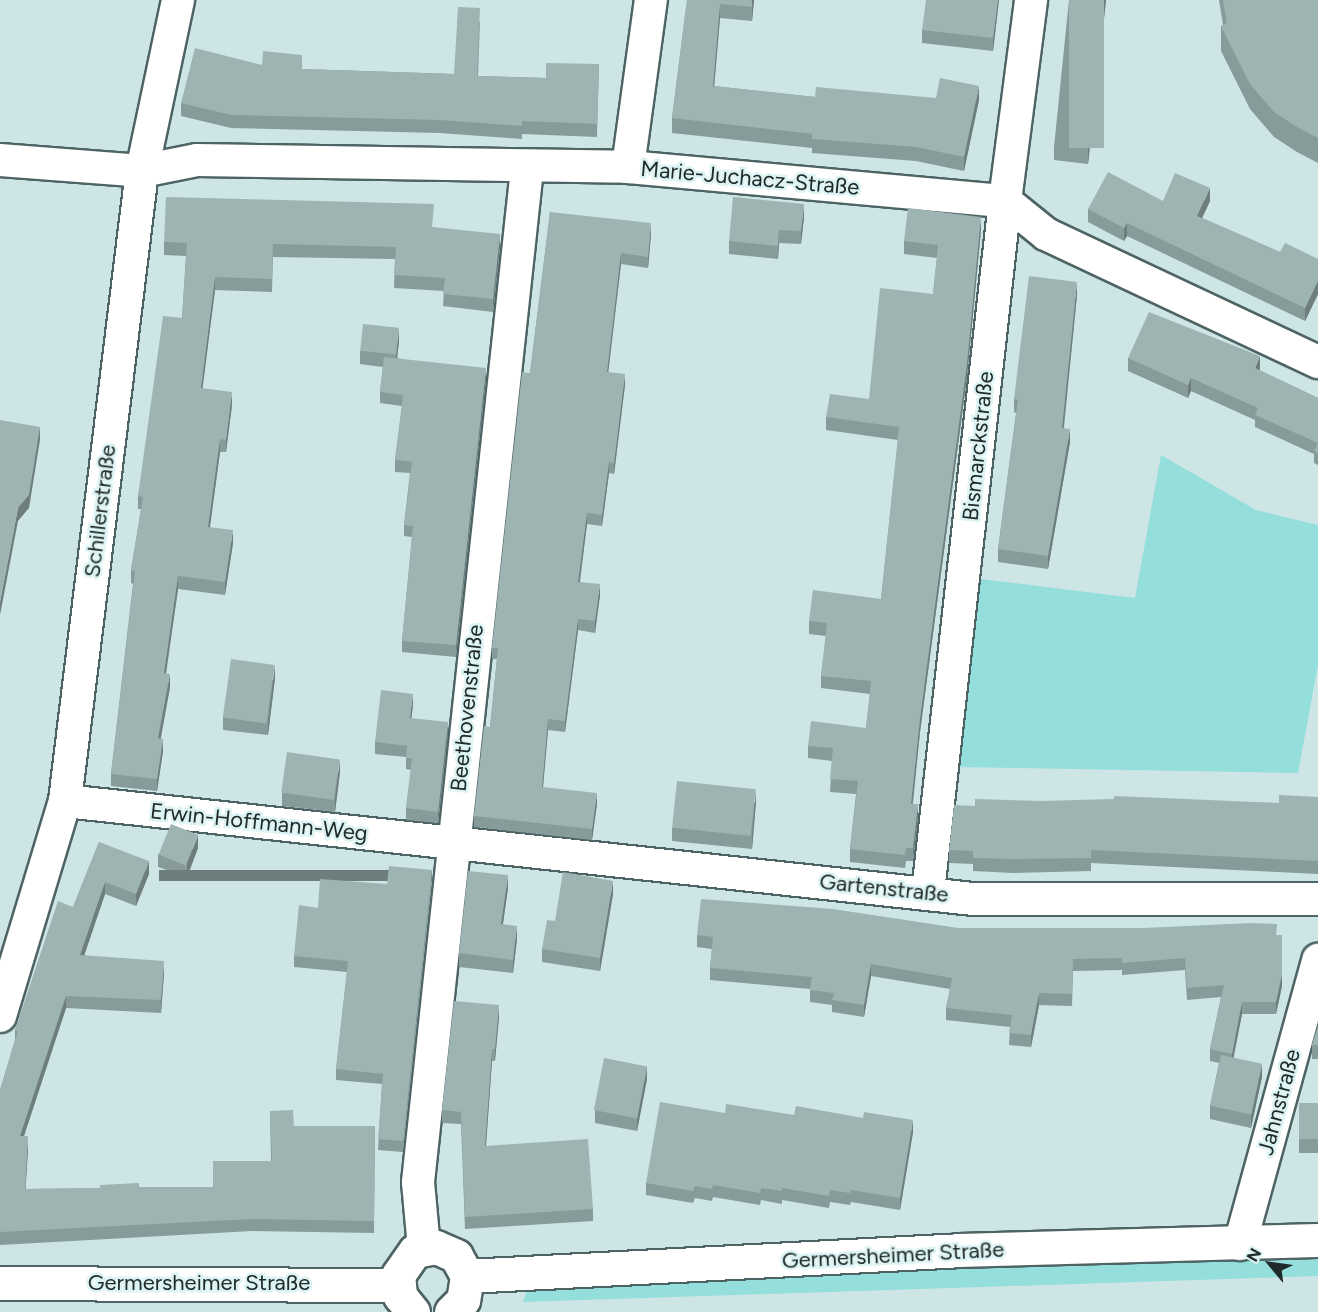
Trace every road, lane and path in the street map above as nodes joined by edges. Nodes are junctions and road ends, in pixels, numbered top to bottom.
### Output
1 (178, 0) edge
2 (651, 0) edge
3 (1031, 0) edge
4 (0, 160) edge
5 (628, 167) junction
6 (527, 168) junction
7 (142, 171) junction
8 (1005, 201) junction
9 (1318, 362) edge
10 (65, 801) junction
11 (452, 843) junction
12 (928, 892) junction
13 (1318, 898) edge
14 (1318, 960) edge
15 (0, 1016) edge
16 (1318, 1240) edge
17 (1240, 1244) junction
18 (424, 1248) junction
19 (467, 1276) junction
20 (0, 1283) edge
21 (397, 1285) junction
22 (413, 1312) edge
23 (451, 1312) edge

1 - 7 street, Schillerstraße
2 - 5 street
3 - 8 street, Bismarckstraße
4 - 7 street, Marie-Juchacz-Straße
5 - 6 street, Marie-Juchacz-Straße
5 - 8 street, Marie-Juchacz-Straße
6 - 7 street, Marie-Juchacz-Straße
6 - 11 street, Beethovenstraße
7 - 10 street, Schillerstraße
8 - 9 street
8 - 12 street, Bismarckstraße
10 - 11 street, Erwin-Hoffmann-Weg
10 - 15 street, Schillerstraße
11 - 12 street, Gartenstraße
11 - 18 street, Beethovenstraße
12 - 13 street, Gartenstraße
14 - 17 street, Jahnstraße
16 - 17 main road, Germersheimer Straße
17 - 19 main road, Germersheimer Straße
18 - 19 main road
18 - 21 main road
19 - 23 main road
20 - 21 main road, Germersheimer Straße
21 - 22 main road

